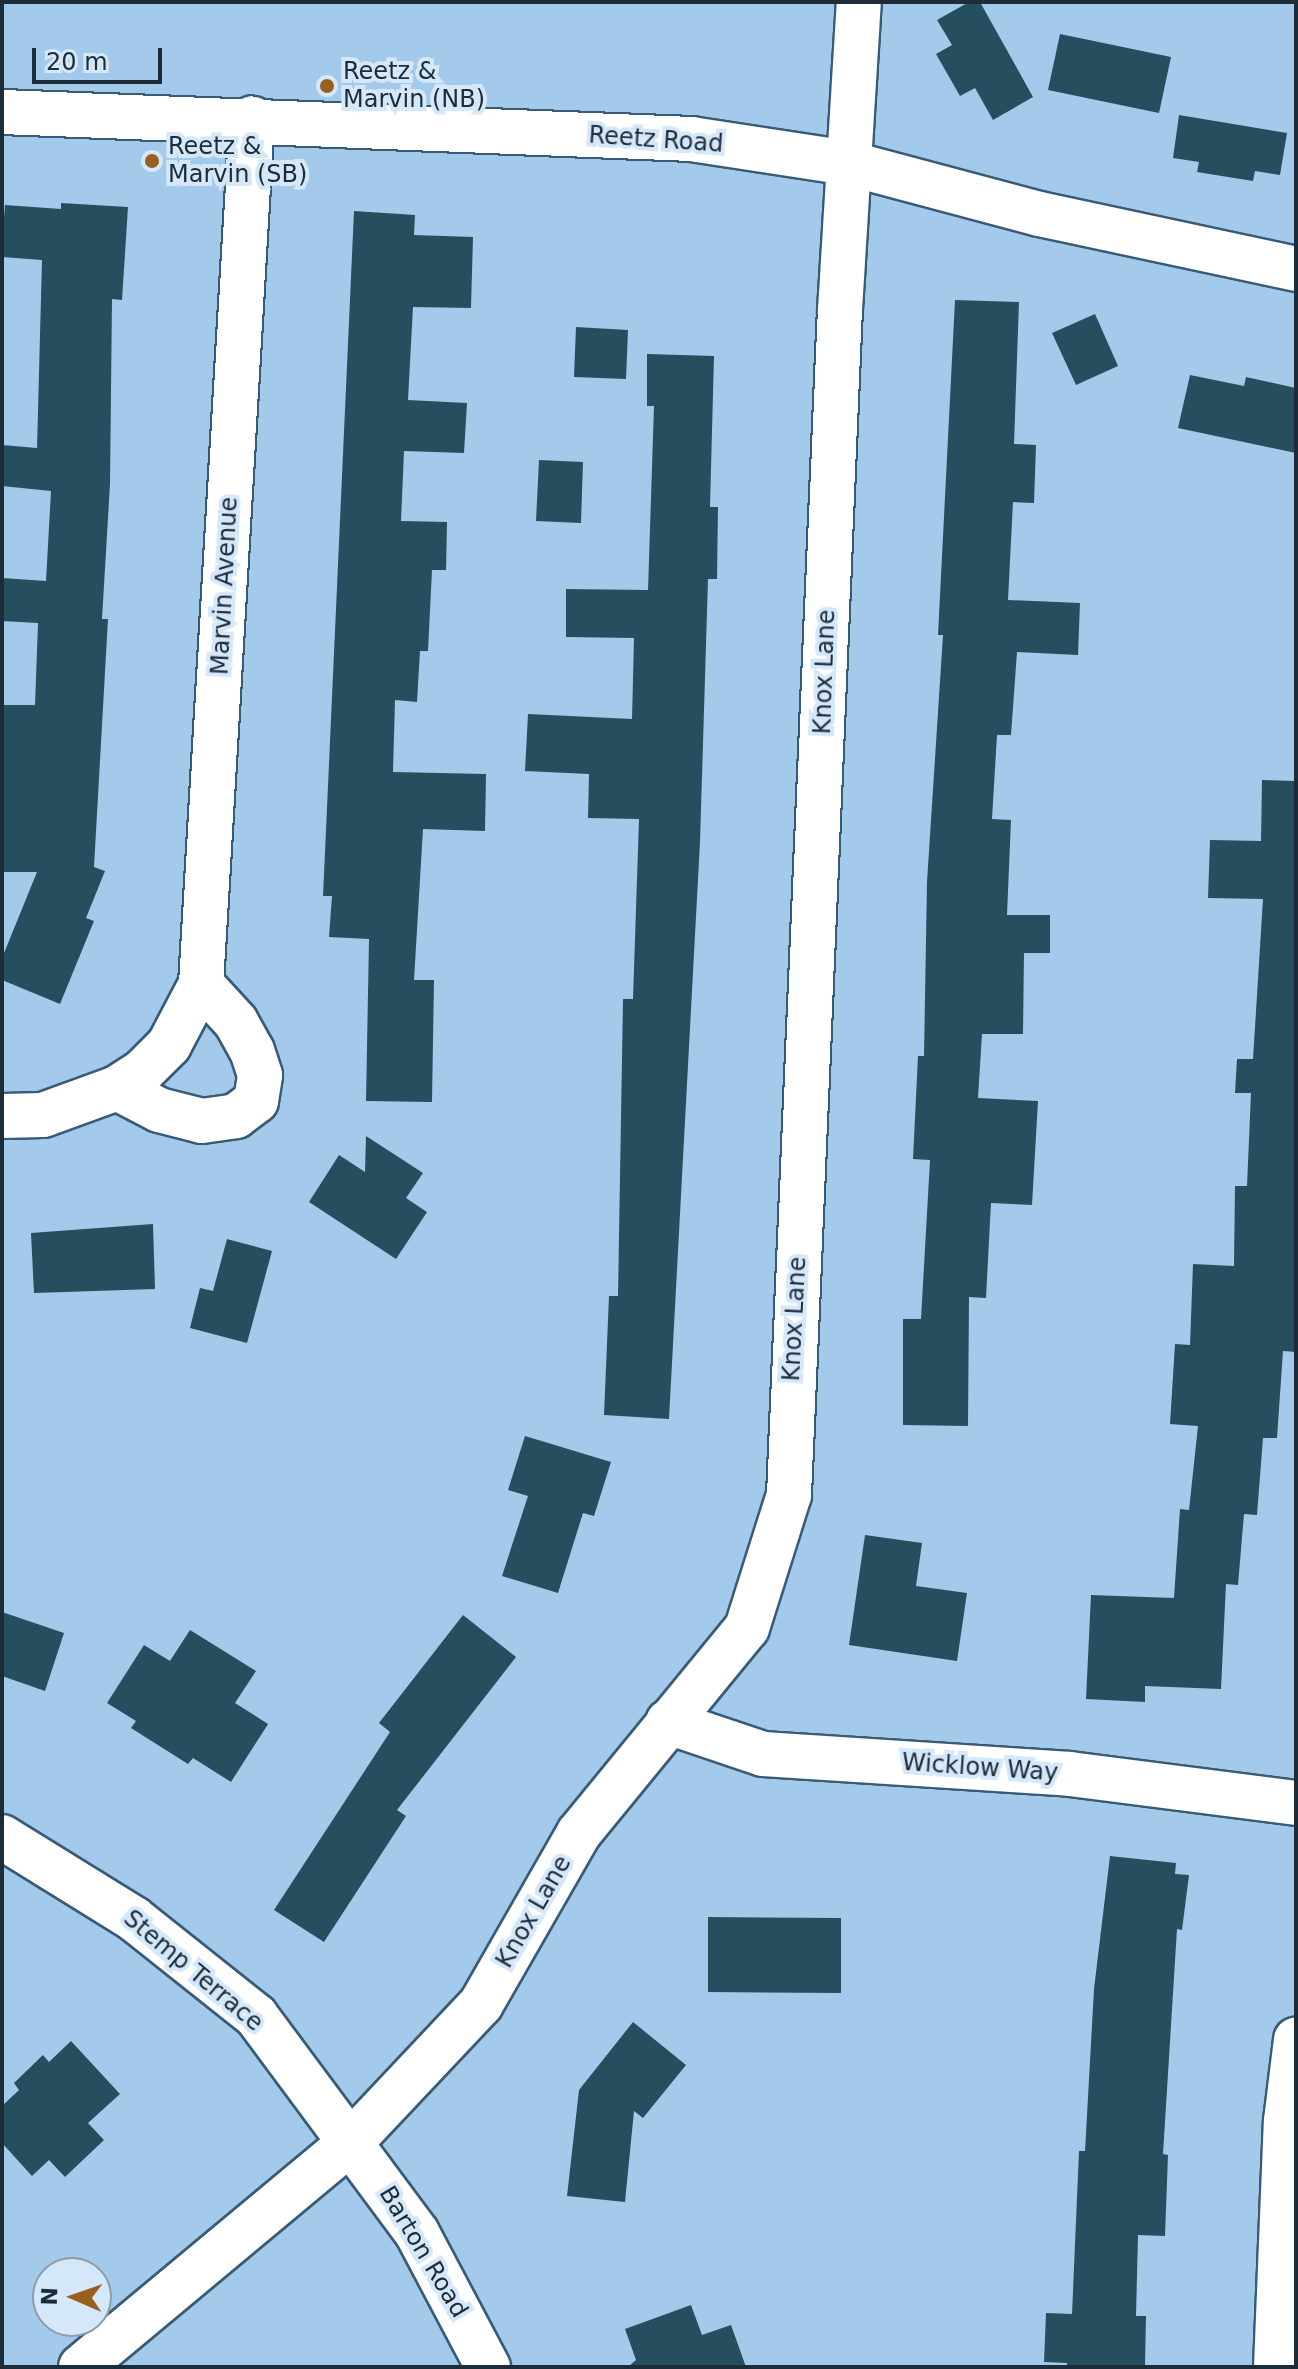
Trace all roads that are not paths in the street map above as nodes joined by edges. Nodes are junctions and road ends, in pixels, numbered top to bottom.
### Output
1 (859, 2) edge
2 (2, 112) edge
3 (252, 119) junction
4 (848, 163) junction
5 (1296, 269) edge
6 (201, 984) junction
7 (117, 1088) junction
8 (2, 1116) edge
9 (668, 1722) junction
10 (1296, 1803) edge
11 (2, 1837) edge
12 (1296, 2040) edge
13 (352, 2141) junction
14 (81, 2367) edge
15 (488, 2367) edge
16 (1276, 2367) edge

1 - 4 street, Knox Lane
2 - 3 street, Reetz Road
3 - 4 street, Reetz Road
3 - 6 street, Marvin Avenue
4 - 5 street, Reetz Road
4 - 9 street, Knox Lane
6 - 7 street, Marvin Avenue
6 - 7 street
7 - 8 street
9 - 10 street, Wicklow Way
9 - 13 street, Knox Lane
11 - 13 street, Stemp Terrace
12 - 16 street
13 - 14 street, Knox Lane
13 - 15 street, Barton Road

